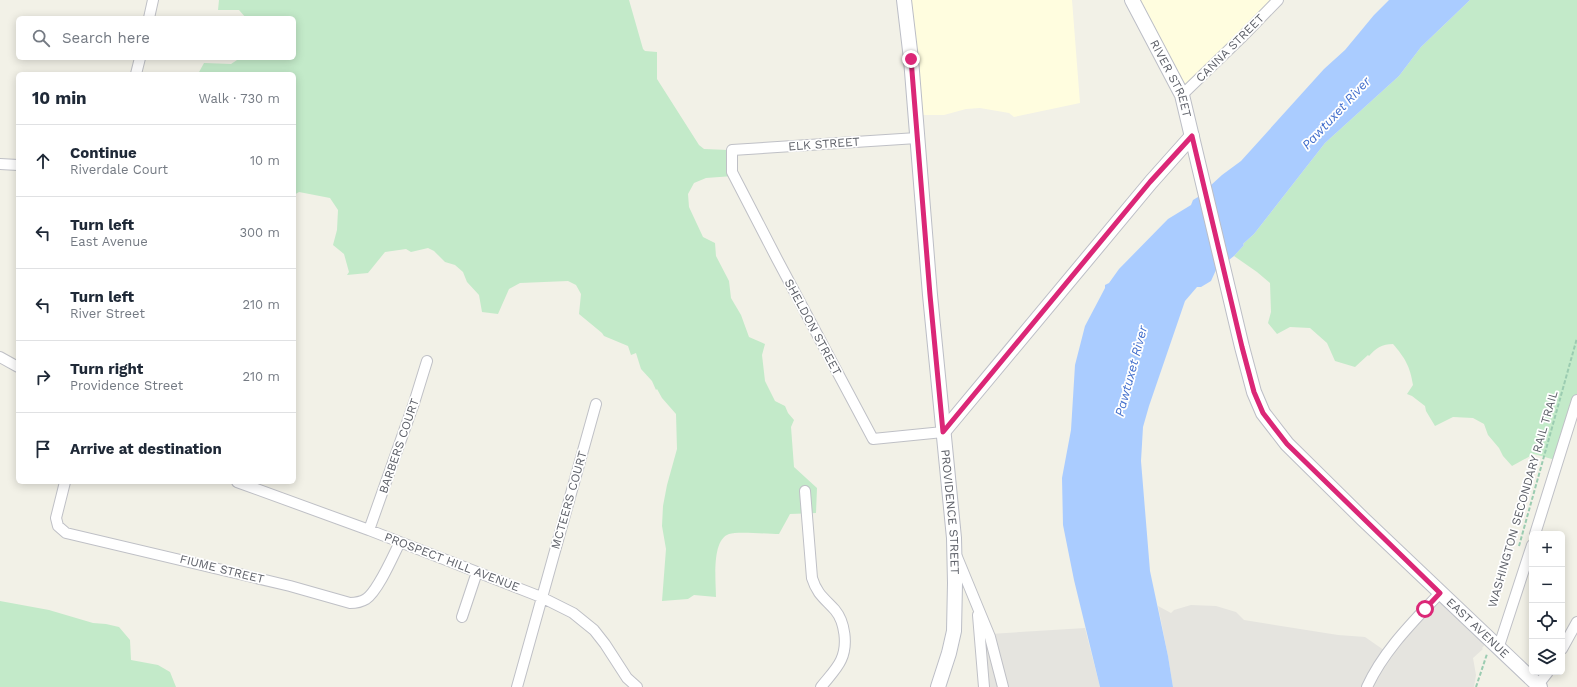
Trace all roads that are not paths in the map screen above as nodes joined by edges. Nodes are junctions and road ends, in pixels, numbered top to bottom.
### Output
1 (153, 0) edge
2 (904, 0) edge
3 (1132, 0) edge
4 (1278, 0) edge
5 (149, 16) edge
6 (140, 60) edge
7 (136, 72) edge
8 (1182, 95) junction
9 (1192, 136) junction
10 (917, 138) junction
11 (732, 150) joint
12 (0, 164) edge
13 (16, 165) edge
14 (0, 357) edge
15 (427, 360) dead end
16 (16, 366) edge
17 (1577, 400) edge
18 (596, 404) dead end
19 (943, 432) junction
20 (64, 484) edge
21 (242, 484) edge
22 (805, 491) dead end
23 (369, 530) junction
24 (1536, 531) edge
25 (400, 542) junction
26 (954, 550) junction
27 (1529, 552) edge
28 (477, 572) junction
29 (1440, 593) junction
30 (541, 596) junction
31 (978, 609) junction
32 (462, 617) dead end
33 (1577, 622) edge
34 (1577, 636) edge
35 (1565, 644) edge
36 (1495, 645) junction
37 (1565, 650) edge
38 (1546, 675) edge
39 (631, 685) edge
40 (1539, 686) edge
41 (517, 687) edge
42 (822, 687) edge
43 (938, 687) edge
44 (984, 687) edge
45 (1003, 687) edge
46 (1367, 687) edge

1 - 5 street
2 - 10 main road, PROVIDENCE STREET
3 - 8 main road, RIVER STREET
4 - 8 street, CANNA STREET
6 - 7 street
8 - 9 main road, RIVER STREET
9 - 19 main road
9 - 29 main road, EAST AVENUE
10 - 11 street, ELK STREET
10 - 19 main road, PROVIDENCE STREET
11 - 19 street, SHELDON STREET
12 - 13 street
14 - 16 street
15 - 23 street, BARBERS COURT
17 - 24 street
18 - 30 street, MCTEERS COURT
19 - 26 main road, PROVIDENCE STREET
20 - 25 street, FIUME STREET
21 - 23 street, PROSPECT HILL AVENUE
22 - 42 street
23 - 25 street, PROSPECT HILL AVENUE
25 - 28 street, PROSPECT HILL AVENUE
26 - 31 street
26 - 43 main road, PROVIDENCE STREET
27 - 36 street
28 - 30 street, PROSPECT HILL AVENUE
28 - 32 street
29 - 36 main road, EAST AVENUE
29 - 46 street
30 - 39 street, PROSPECT HILL AVENUE
30 - 41 street, MCTEERS COURT
31 - 44 street
31 - 45 street
33 - 35 street
34 - 37 street
36 - 40 main road, EAST AVENUE
38 - 40 street

